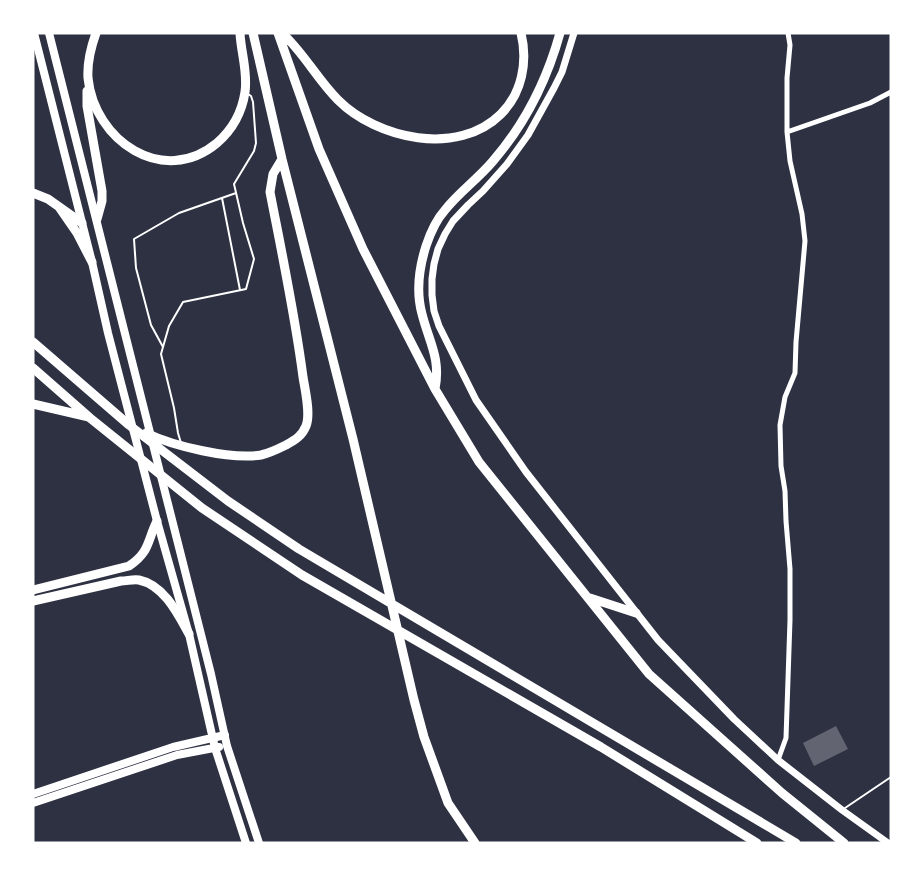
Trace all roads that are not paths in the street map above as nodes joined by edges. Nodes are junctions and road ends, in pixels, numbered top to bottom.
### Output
1 (34, 33) edge
2 (49, 33) edge
3 (96, 33) edge
4 (240, 33) edge
5 (253, 33) edge
6 (280, 33) edge
7 (521, 33) edge
8 (560, 33) edge
9 (574, 33) edge
10 (788, 33) edge
11 (88, 77) junction
12 (245, 91) junction
13 (891, 92) edge
14 (787, 132) junction
15 (282, 159) junction
16 (236, 193) junction
17 (33, 194) edge
18 (222, 198) junction
19 (59, 207) junction
20 (96, 219) junction
21 (82, 223) junction
22 (92, 262) junction
23 (240, 290) junction
24 (33, 342) edge
25 (163, 347) junction
26 (33, 368) edge
27 (435, 389) junction
28 (33, 404) edge
29 (90, 418) junction
30 (129, 425) junction
31 (182, 446) junction
32 (157, 521) junction
33 (33, 590) edge
34 (190, 593) junction
35 (179, 595) junction
36 (588, 597) junction
37 (33, 601) edge
38 (636, 613) junction
39 (189, 634) junction
40 (225, 735) junction
41 (212, 737) junction
42 (227, 746) junction
43 (215, 748) junction
44 (778, 760) junction
45 (891, 777) edge
46 (33, 794) edge
47 (33, 803) edge
48 (842, 810) junction
49 (250, 818) junction
50 (239, 822) junction
51 (246, 843) edge
52 (259, 843) edge
53 (475, 843) edge
54 (757, 843) edge
55 (796, 843) edge
56 (844, 843) edge
57 (888, 843) edge

1 - 21 main road
2 - 20 main road
3 - 11 highway
4 - 12 highway
5 - 15 highway
6 - 7 highway
6 - 27 highway
8 - 27 highway
9 - 38 street
10 - 14 street
11 - 12 highway
11 - 20 highway
12 - 16 lane
13 - 14 street
14 - 44 street
15 - 31 highway
15 - 53 highway
16 - 18 lane
16 - 23 lane
17 - 19 highway
18 - 23 lane
18 - 25 lane
19 - 21 highway
19 - 22 highway
20 - 34 main road
21 - 22 main road
22 - 32 main road
23 - 25 lane
24 - 30 highway
25 - 31 lane
26 - 29 highway
27 - 36 highway
28 - 29 highway
29 - 54 highway
30 - 31 highway
30 - 55 highway
32 - 33 highway
32 - 35 main road
34 - 35 main road
34 - 40 main road
35 - 39 main road
36 - 38 highway
36 - 56 highway
37 - 39 highway
38 - 44 street
39 - 41 main road
40 - 41 main road
40 - 42 main road
41 - 43 main road
41 - 46 main road
42 - 43 main road
42 - 49 main road
43 - 47 main road
43 - 50 main road
44 - 48 street
45 - 48 lane
48 - 57 street
49 - 50 main road
49 - 52 main road
50 - 51 main road

